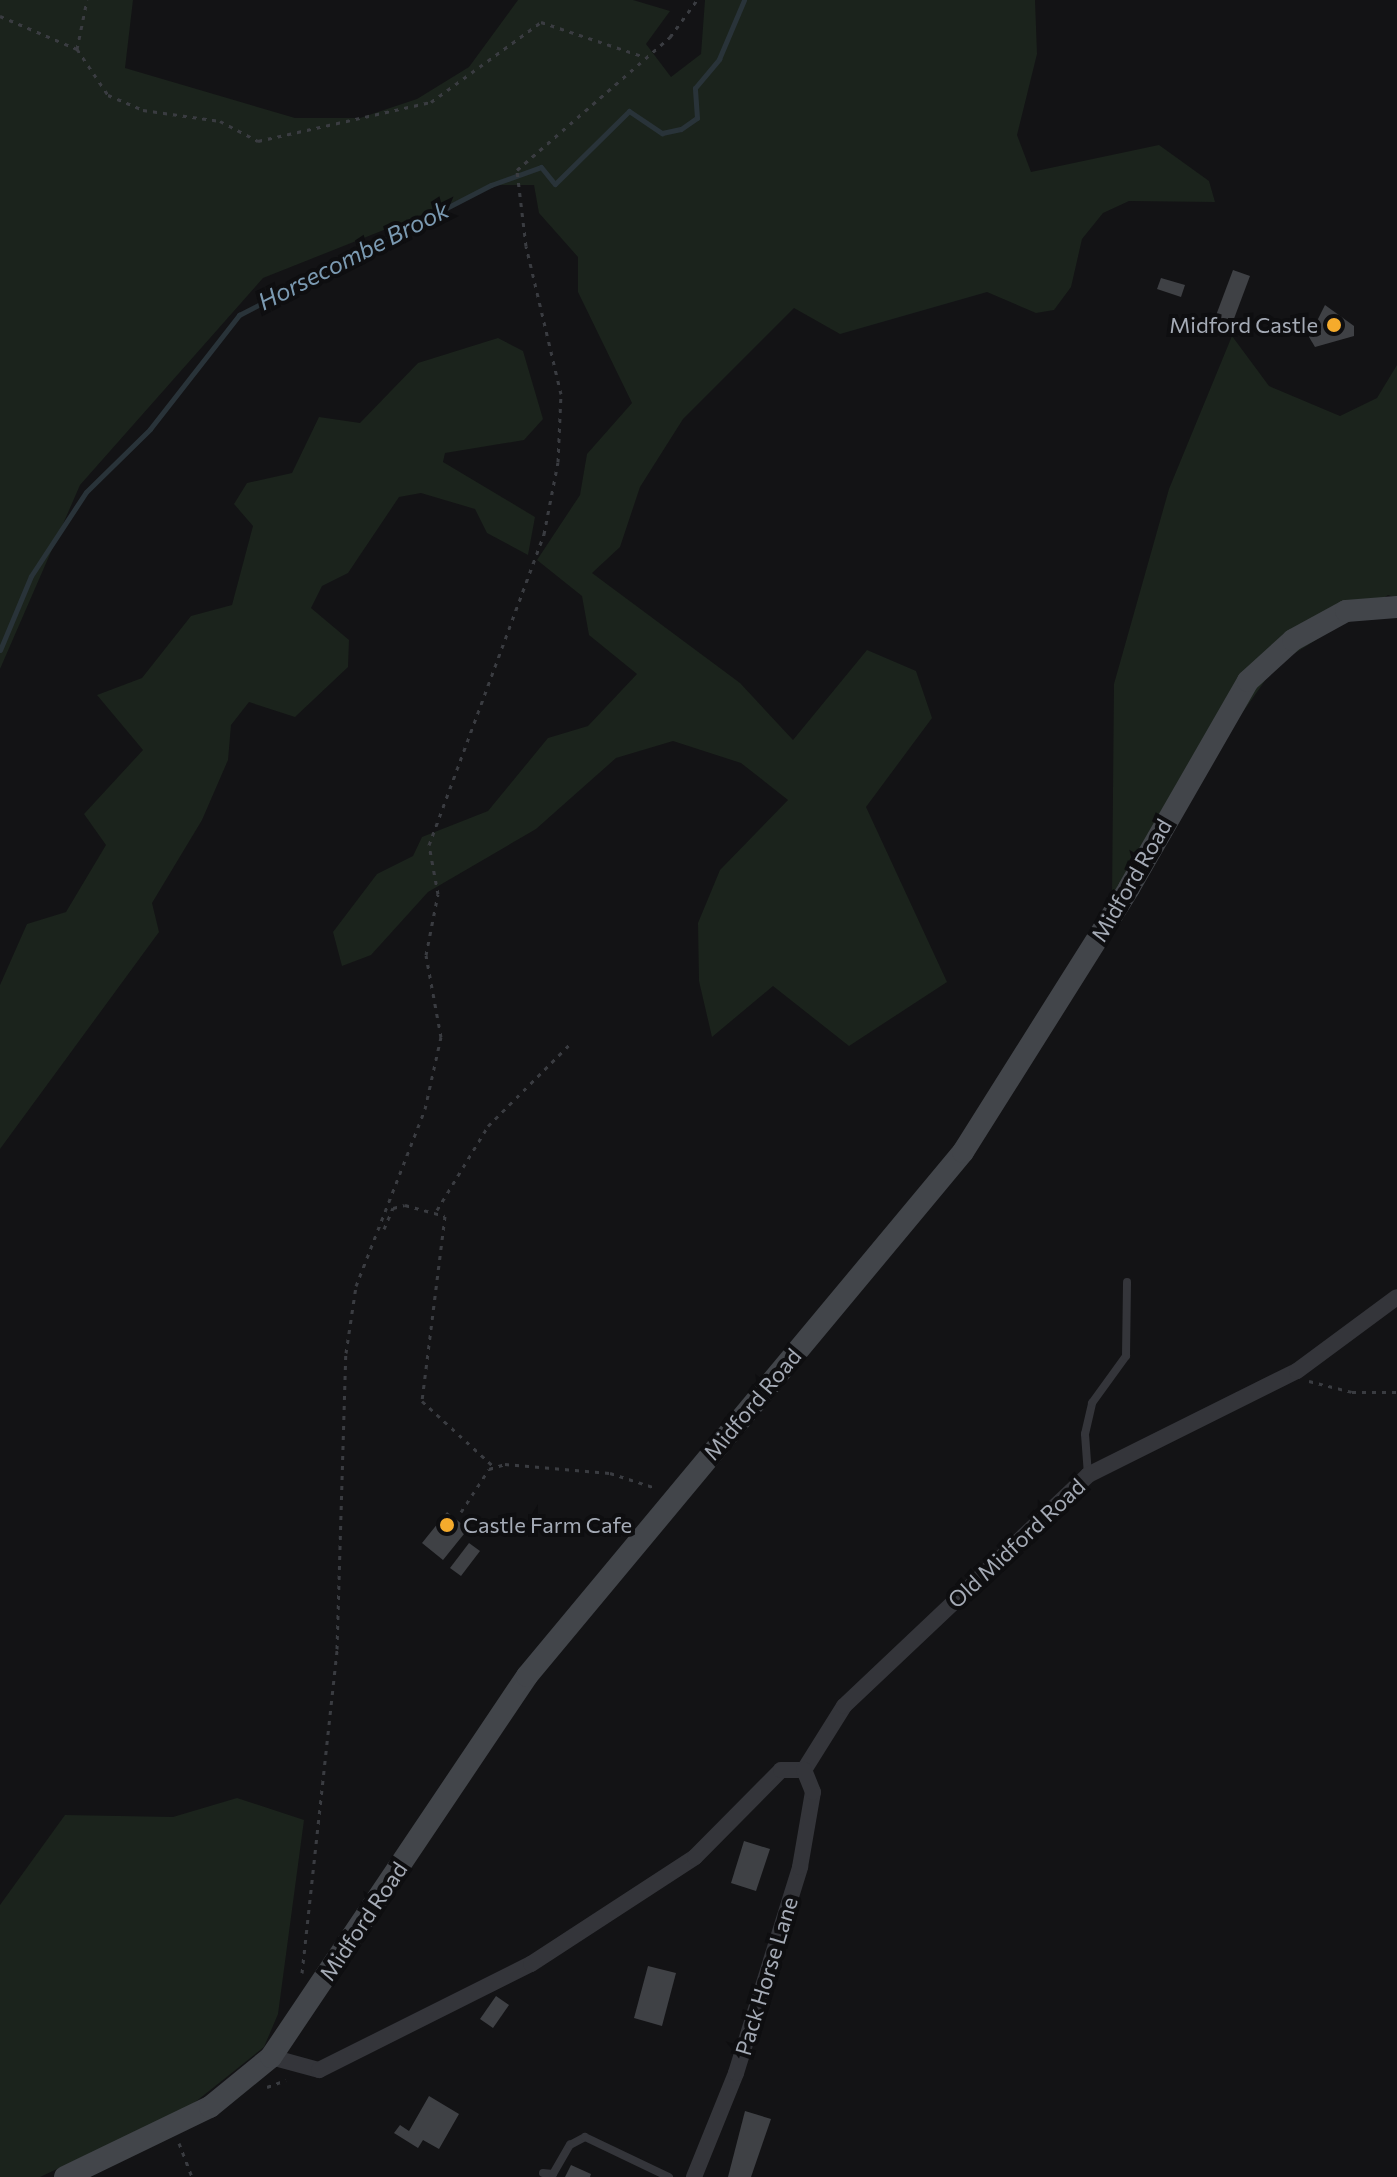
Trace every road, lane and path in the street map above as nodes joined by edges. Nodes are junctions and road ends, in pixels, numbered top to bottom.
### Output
1 (87, 0) edge
2 (697, 0) edge
3 (0, 16) edge
4 (77, 49) junction
5 (645, 57) junction
6 (1397, 607) edge
7 (572, 1042) dead end
8 (437, 1210) junction
9 (384, 1229) dead end
10 (1127, 1282) dead end
11 (1397, 1297) edge
12 (1297, 1371) junction
13 (1397, 1392) edge
14 (494, 1467) junction
15 (1088, 1475) junction
16 (672, 1500) junction
17 (461, 1512) dead end
18 (804, 1770) junction
19 (299, 1984) dead end
20 (271, 2057) junction
21 (176, 2124) junction
22 (543, 2173) dead end
23 (65, 2177) edge
24 (192, 2177) edge
25 (669, 2177) edge
26 (694, 2177) edge

1 - 4 path
2 - 5 path
3 - 4 path
4 - 5 path
5 - 19 path
6 - 16 main road, Midford Road
7 - 8 path
8 - 9 path
8 - 14 path
10 - 15 lane
11 - 12 street, Old Midford Road
12 - 13 path
12 - 15 street, Old Midford Road
14 - 16 path
14 - 17 path
15 - 18 street, Old Midford Road
16 - 20 main road, Midford Road
18 - 20 street
18 - 26 street, Pack Horse Lane
20 - 21 main road, Midford Road
21 - 23 main road, Midford Road
21 - 24 path
22 - 25 lane

